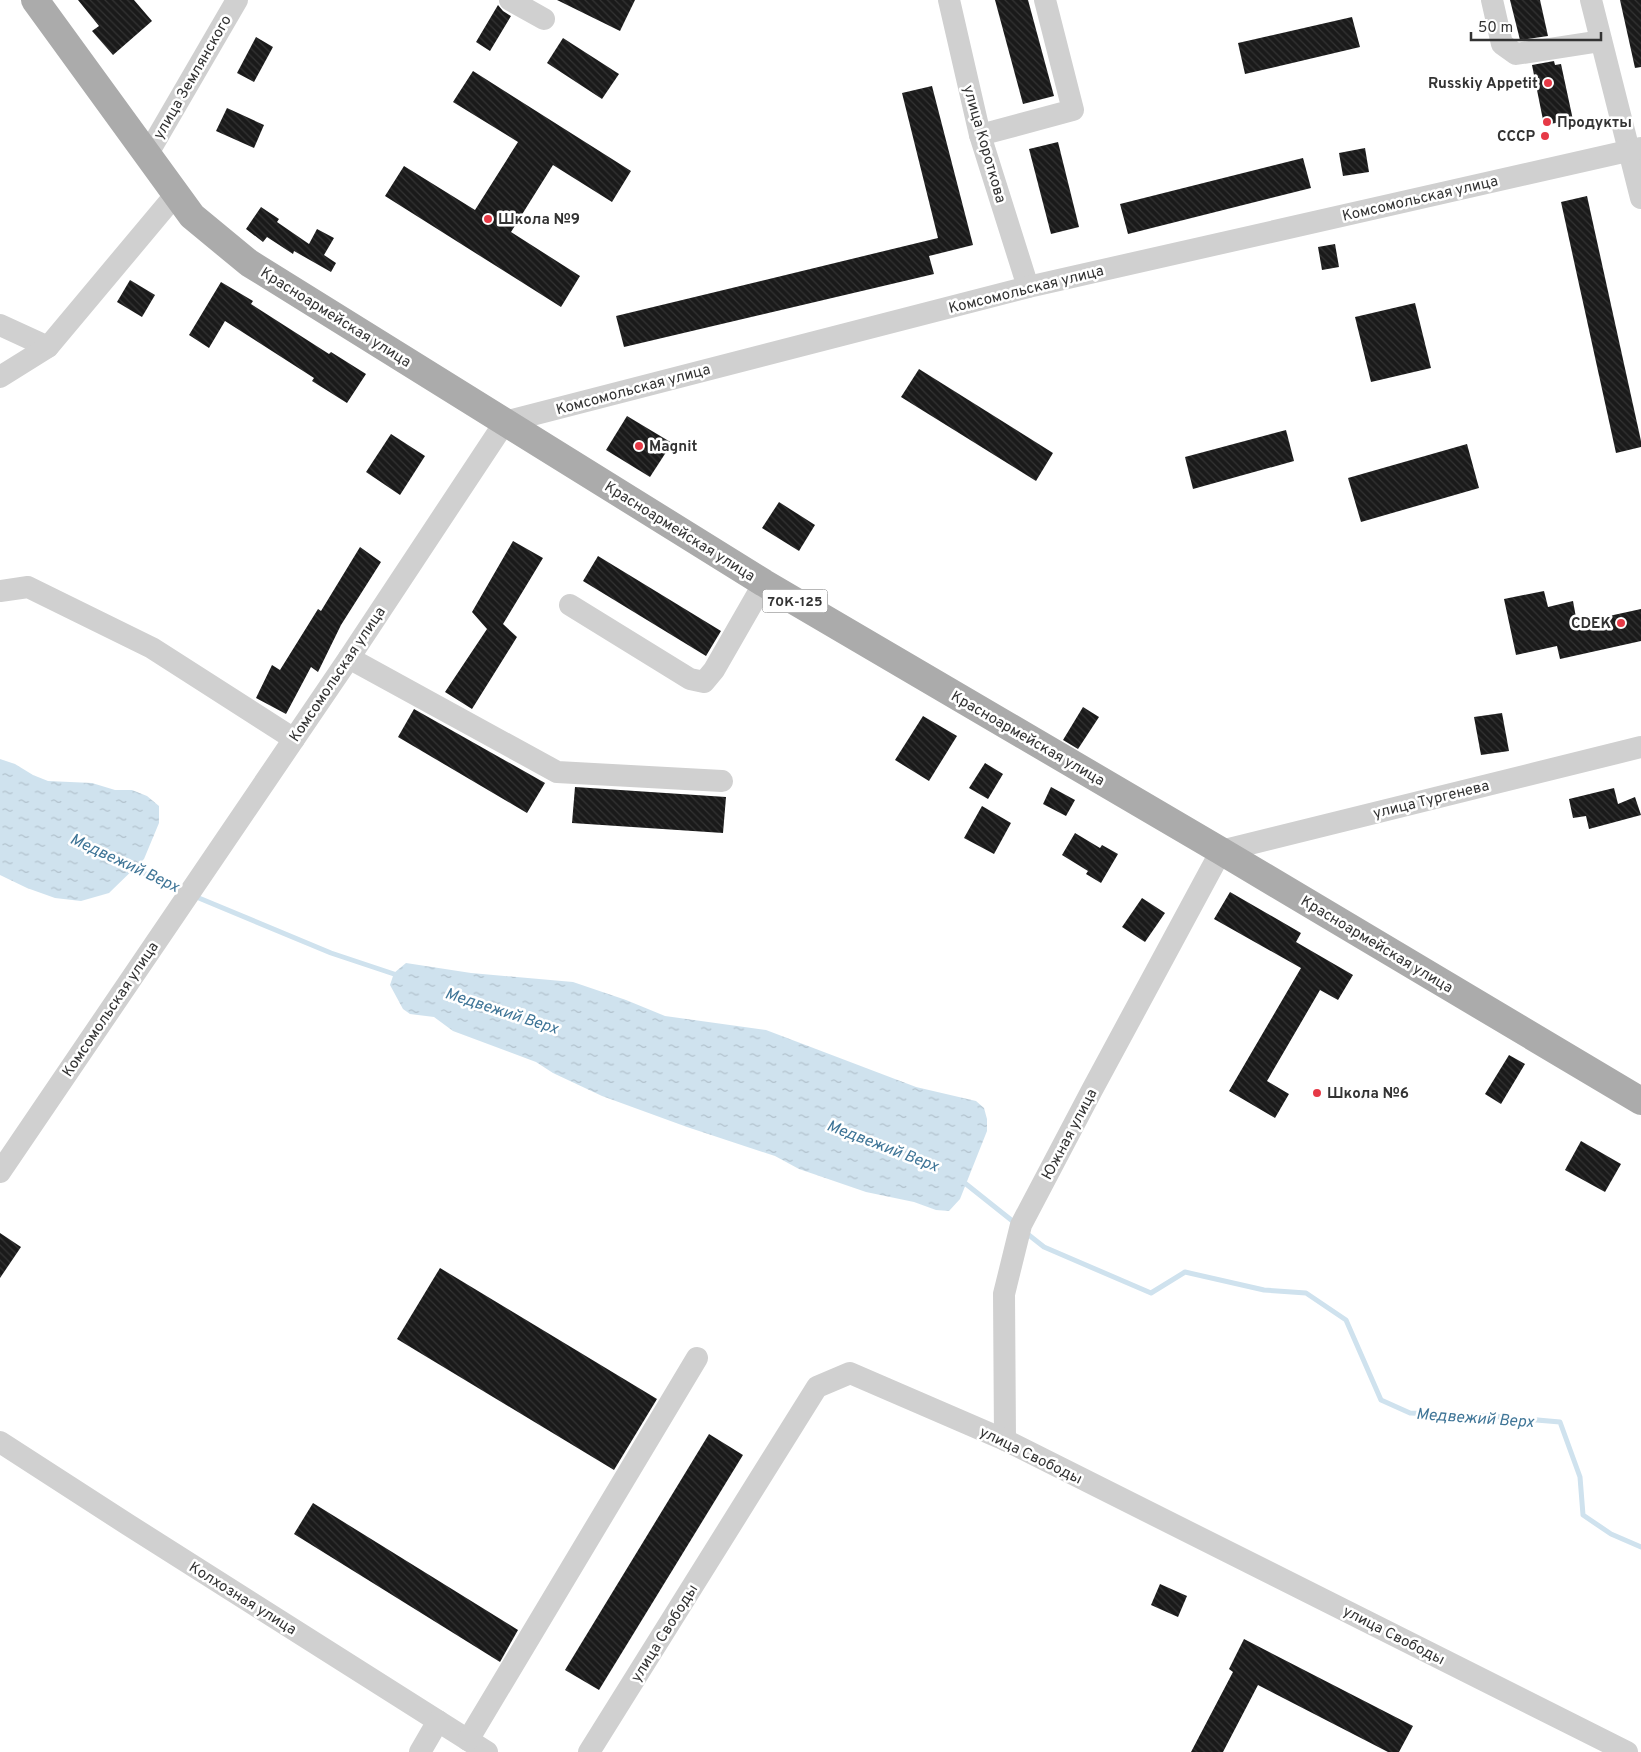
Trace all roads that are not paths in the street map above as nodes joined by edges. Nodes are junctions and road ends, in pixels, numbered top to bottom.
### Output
1 (35, 0) edge
2 (237, 0) edge
3 (510, 0) edge
4 (949, 0) edge
5 (1044, 0) edge
6 (1492, 0) edge
7 (1591, 0) edge
8 (544, 19) dead end
9 (1601, 41) junction
10 (980, 135) junction
11 (1635, 149) edge
12 (147, 155) junction
13 (176, 194) junction
14 (1641, 198) edge
15 (1028, 287) junction
16 (0, 325) edge
17 (48, 347) junction
18 (0, 377) edge
19 (505, 422) junction
20 (764, 583) junction
21 (0, 591) edge
22 (570, 605) dead end
23 (349, 658) junction
24 (294, 738) junction
25 (1641, 747) edge
26 (722, 781) dead end
27 (1222, 851) junction
28 (1641, 1101) edge
29 (2, 1161) edge
30 (697, 1358) dead end
31 (1005, 1440) junction
32 (0, 1442) edge
33 (438, 1720) junction
34 (468, 1740) junction
35 (420, 1752) edge
36 (487, 1752) edge
37 (589, 1752) edge
38 (1627, 1752) edge

1 - 12 main road, Красноармейская улица / 70К-125
2 - 12 street, улица Землянского
3 - 8 street
4 - 10 street, улица Короткова
5 - 10 street
6 - 9 street
7 - 9 street
9 - 11 street
10 - 15 street, улица Короткова
11 - 14 street
11 - 15 street, Комсомольская улица
12 - 13 main road, Красноармейская улица / 70К-125
13 - 17 street
13 - 19 main road, Красноармейская улица / 70К-125
15 - 19 street, Комсомольская улица
16 - 17 street
17 - 18 street
19 - 20 main road, Красноармейская улица / 70К-125
19 - 23 street, Комсомольская улица
20 - 22 street
20 - 27 main road, Красноармейская улица / 70К-125
21 - 24 street
23 - 24 street, Комсомольская улица
23 - 26 street
24 - 29 street, Комсомольская улица
25 - 27 street, улица Тургенева
27 - 28 main road, Красноармейская улица / 70К-125
27 - 31 street, Южная улица
30 - 34 street
31 - 37 street, улица Свободы
31 - 38 street, улица Свободы
32 - 33 street, Колхозная улица
33 - 34 street, Колхозная улица
33 - 35 street
34 - 36 street, Колхозная улица

